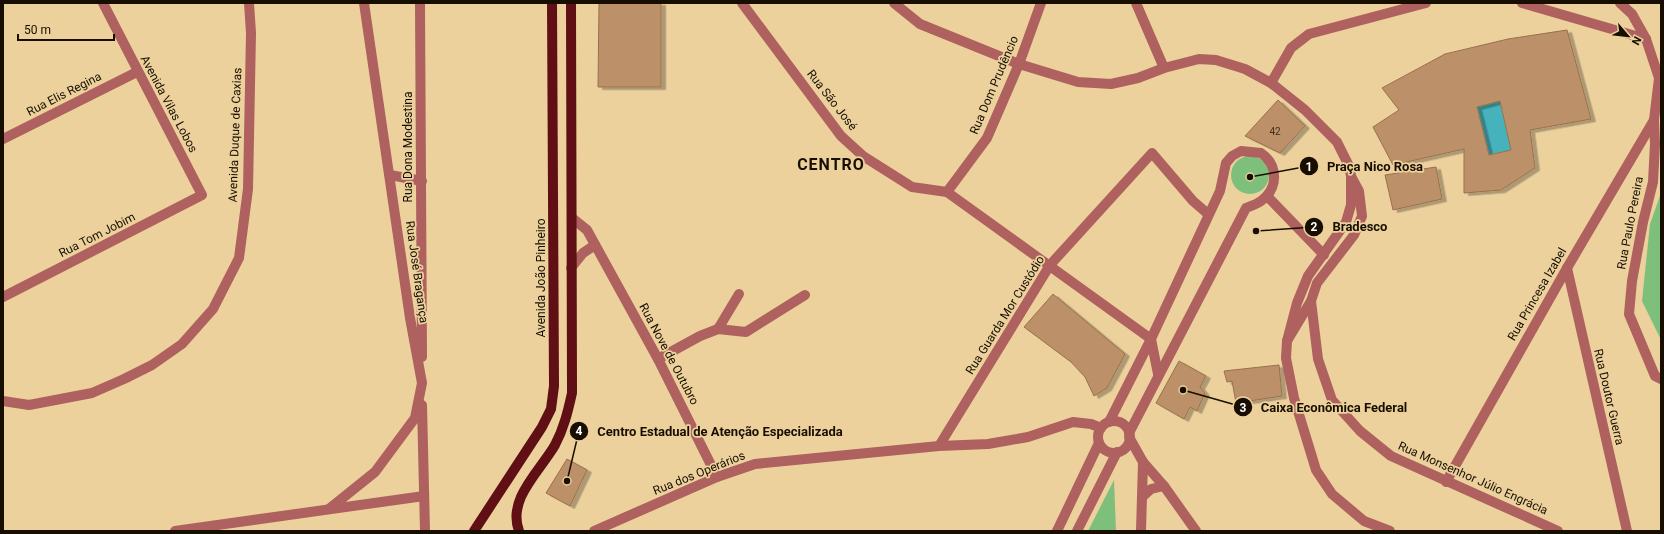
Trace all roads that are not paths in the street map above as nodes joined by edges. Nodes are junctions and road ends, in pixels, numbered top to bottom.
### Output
1 (103, 3) edge
2 (249, 3) edge
3 (364, 3) edge
4 (420, 3) edge
5 (552, 3) edge
6 (571, 3) edge
7 (742, 3) edge
8 (894, 3) edge
9 (1041, 3) edge
10 (1136, 3) edge
11 (1426, 3) edge
12 (1522, 3) edge
13 (1620, 3) edge
14 (1626, 3) edge
15 (1632, 14) junction
16 (1646, 39) junction
17 (1658, 62) edge
18 (1019, 64) junction
19 (1164, 68) junction
20 (137, 72) junction
21 (1270, 83) junction
22 (1654, 120) junction
23 (3, 139) edge
24 (390, 176) junction
25 (1351, 176) junction
26 (422, 181) junction
27 (947, 192) junction
28 (202, 196) joint
29 (1266, 196) junction
30 (1208, 214) junction
31 (572, 218) junction
32 (595, 245) junction
33 (1324, 255) junction
34 (1050, 265) junction
35 (571, 268) junction
36 (1567, 268) junction
37 (739, 294) dead end
38 (805, 295) dead end
39 (3, 297) edge
40 (1311, 301) junction
41 (718, 330) junction
42 (1151, 339) junction
43 (1287, 341) junction
44 (658, 359) junction
45 (1158, 374) junction
46 (1661, 379) edge
47 (422, 383) junction
48 (3, 401) edge
49 (1105, 425) junction
50 (1129, 435) junction
51 (1099, 443) junction
52 (939, 446) junction
53 (1119, 451) junction
54 (1143, 462) junction
55 (717, 477) junction
56 (1446, 482) junction
57 (1164, 486) junction
58 (424, 496) junction
59 (1142, 497) junction
60 (329, 509) junction
61 (175, 531) edge
62 (425, 531) edge
63 (474, 531) edge
64 (518, 531) edge
65 (594, 531) edge
66 (1057, 531) edge
67 (1077, 531) edge
68 (1141, 531) edge
69 (1196, 531) edge
70 (1390, 531) edge
71 (1558, 531) edge
72 (1627, 531) edge

1 - 20 street, Avenida Vilas Lobos
2 - 48 street, Avenida Duque de Caxias
3 - 24 street, Rua José Bragança
4 - 26 street, Rua Dona Modestina
5 - 63 main road, Avenida João Pinheiro
6 - 31 main road
7 - 27 street, Rua São José
8 - 18 street
9 - 18 street, Rua Dom Prudêncio
10 - 19 street
11 - 21 street
12 - 16 street
13 - 15 street
14 - 15 street, Rua Paulo Pereira
15 - 16 street, Rua Paulo Pereira
16 - 17 street, Rua Paulo Pereira
17 - 22 street, Rua Paulo Pereira
18 - 19 street
18 - 27 street, Rua Dom Prudêncio
19 - 21 street
20 - 23 street, Rua Elis Regina
20 - 28 street, Avenida Vilas Lobos
21 - 25 street
22 - 36 street, Rua Princesa Izabel
22 - 46 street, Rua Paulo Pereira
24 - 26 street
24 - 47 street, Rua José Bragança
25 - 33 street
25 - 40 street
26 - 47 street, Rua Dona Modestina
27 - 34 street
28 - 39 street, Rua Tom Jobim
29 - 30 street
29 - 33 street
29 - 45 street
30 - 34 street, Rua Guarda Mor Custódio
30 - 42 street
31 - 32 street, Rua Nove de Outubro
31 - 35 main road
32 - 35 street
32 - 44 street, Rua Nove de Outubro
33 - 43 street
34 - 42 street
34 - 52 street, Rua Guarda Mor Custódio
35 - 64 main road
36 - 56 street, Rua Princesa Izabel
36 - 72 street, Rua Doutor Guerra
37 - 41 street
38 - 41 street
40 - 43 street
40 - 56 street, Rua Monsenhor Júlio Engrácia
41 - 44 street
42 - 45 street
42 - 49 street
43 - 70 street
44 - 55 street, Rua Nove de Outubro
45 - 50 street
47 - 58 street, Rua Dona Modestina
47 - 60 street, Rua José Bragança
49 - 50 street
49 - 51 street
49 - 52 street, Rua dos Operários
50 - 53 street
50 - 54 street
51 - 53 street
51 - 66 street
52 - 55 street, Rua dos Operários
53 - 54 street
53 - 67 street
54 - 57 street
54 - 59 street
55 - 65 street, Rua dos Operários
56 - 71 street, Rua Monsenhor Júlio Engrácia
57 - 59 street
57 - 69 street
58 - 60 street
58 - 62 street, Rua Dona Modestina
59 - 68 street
60 - 61 street

